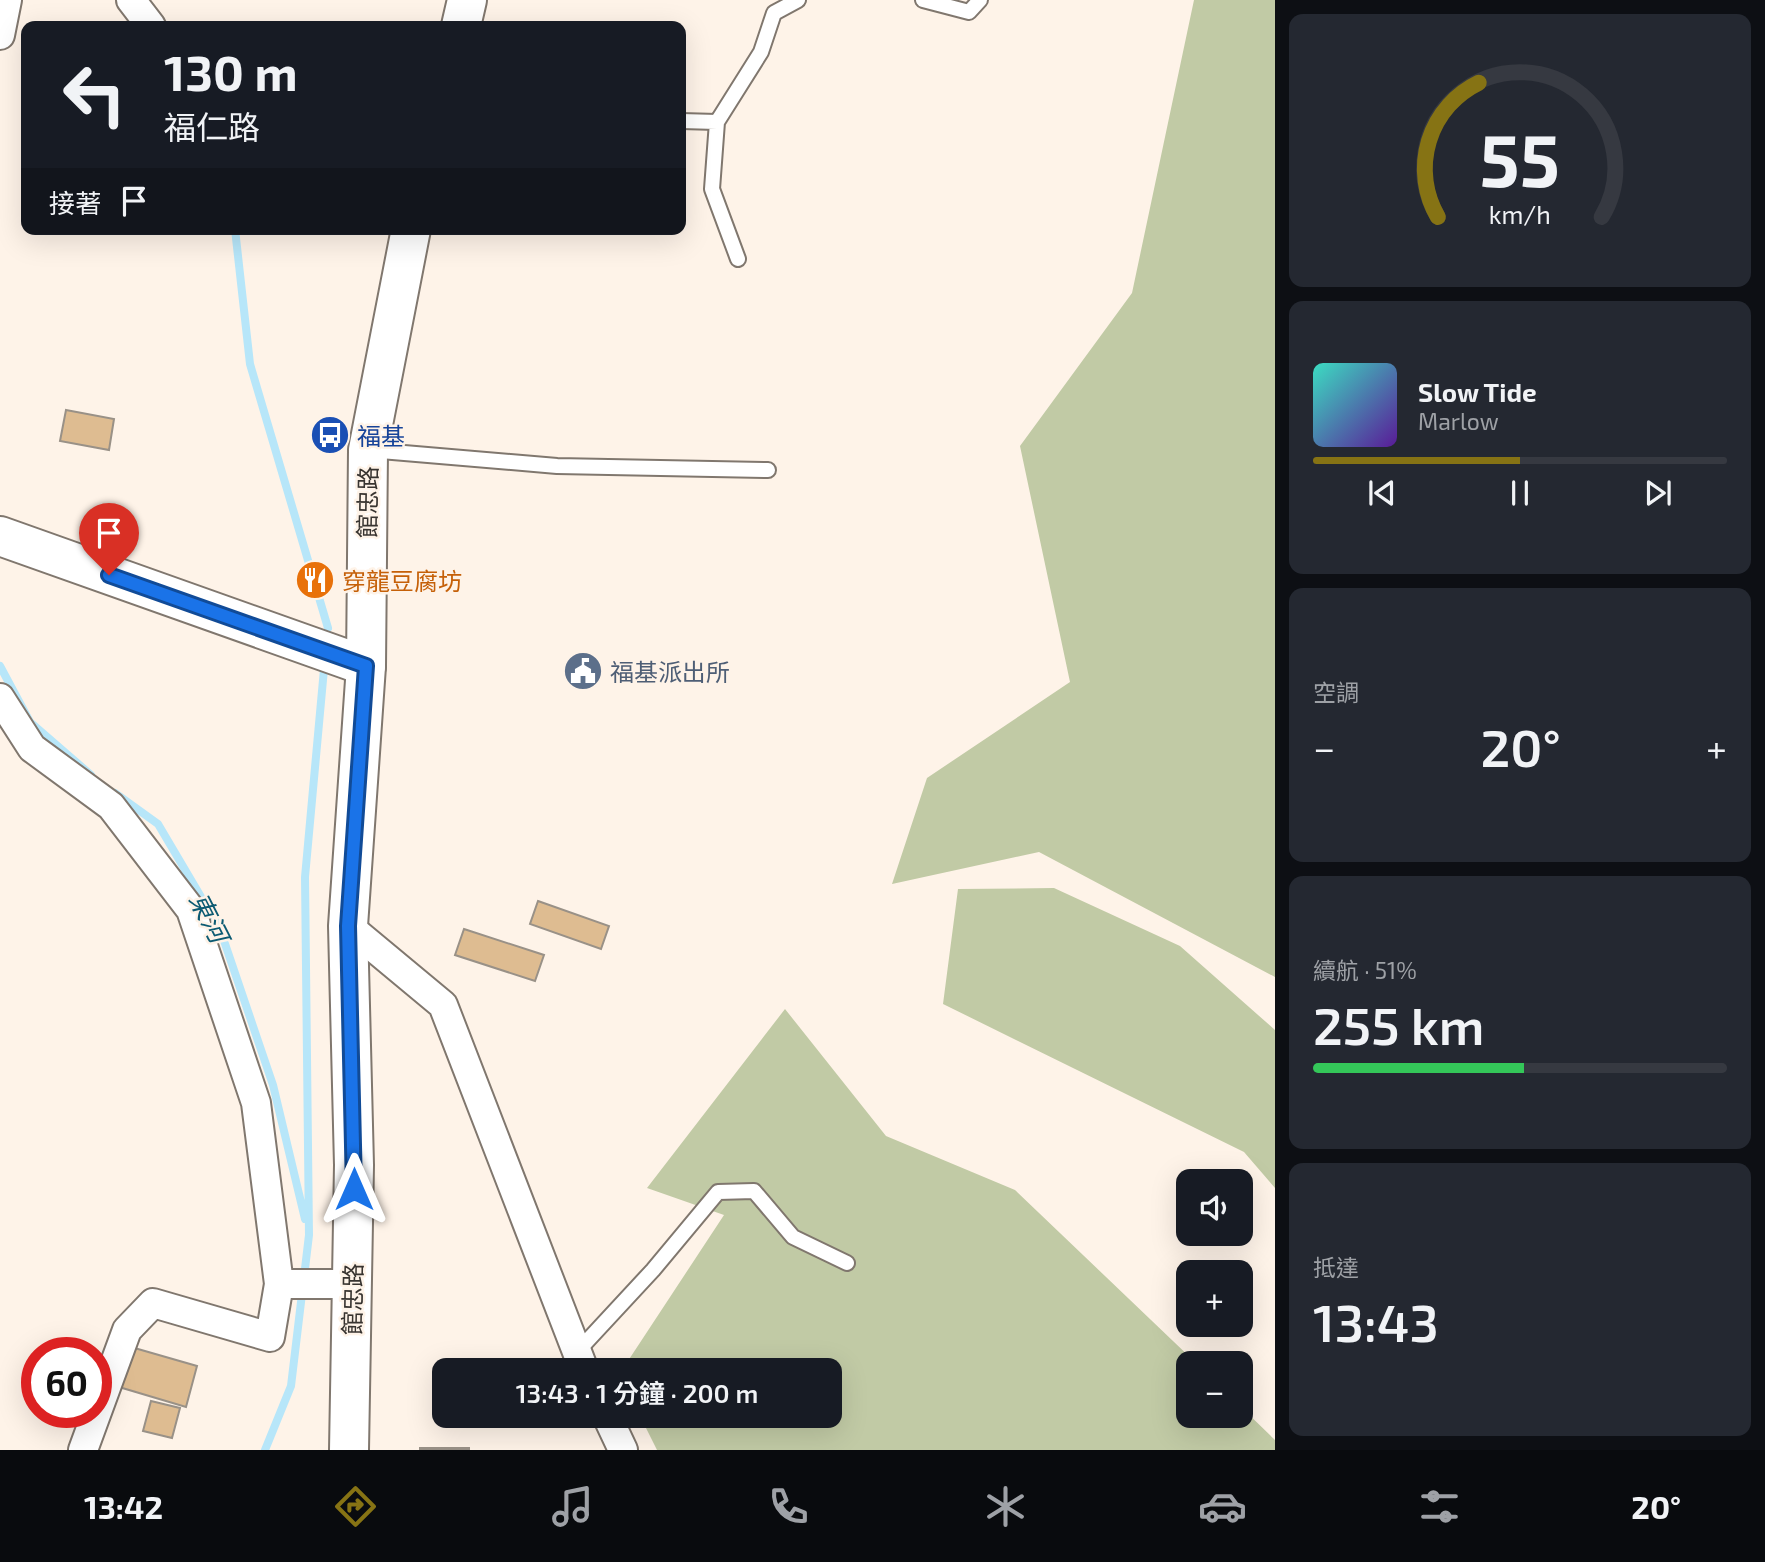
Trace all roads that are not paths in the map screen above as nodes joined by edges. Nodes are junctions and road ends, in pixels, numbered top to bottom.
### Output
1 (7, 0) edge
2 (131, 0) edge
3 (467, 0) edge
4 (798, 0) edge
5 (923, 0) edge
6 (980, 0) edge
7 (147, 21) edge
8 (462, 21) edge
9 (0, 35) edge
10 (686, 121) edge
11 (717, 122) junction
12 (410, 235) edge
13 (738, 259) dead end
14 (368, 450) junction
15 (768, 470) dead end
16 (0, 536) edge
17 (366, 666) junction
18 (0, 698) edge
19 (348, 926) junction
20 (847, 1262) dead end
21 (278, 1284) junction
22 (352, 1284) junction
23 (578, 1358) edge
24 (583, 1358) edge
25 (613, 1428) edge
26 (83, 1450) edge
27 (349, 1450) edge
28 (623, 1450) edge

1 - 9 street
2 - 7 street
3 - 8 main road
4 - 11 lane
5 - 6 lane
10 - 11 lane
11 - 13 lane
12 - 14 main road, 館忠路
14 - 15 lane
14 - 17 main road, 館忠路
16 - 17 main road
17 - 19 main road, 館忠路
18 - 21 street
19 - 22 main road, 館忠路
19 - 23 street
20 - 24 lane
21 - 22 street
21 - 26 street
22 - 27 main road, 館忠路
25 - 28 street

